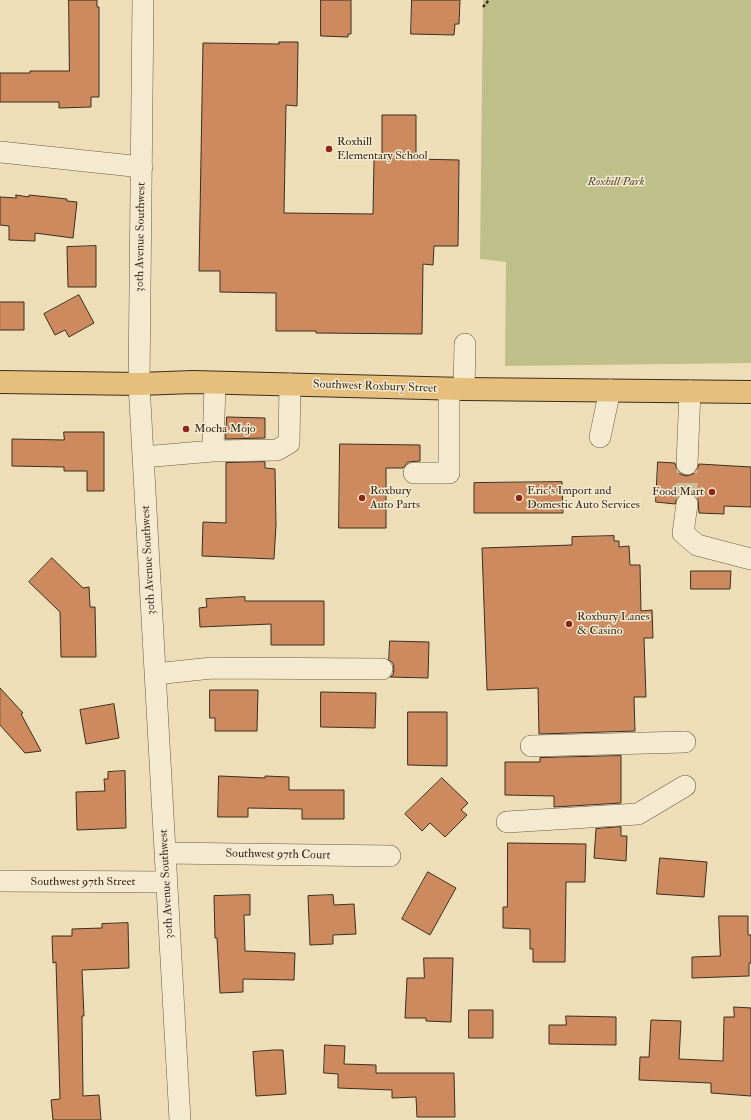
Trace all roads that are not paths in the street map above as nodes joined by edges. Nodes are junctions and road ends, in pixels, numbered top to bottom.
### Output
1 (143, 0) edge
2 (0, 152) edge
3 (142, 167) junction
4 (464, 344) dead end
5 (0, 382) edge
6 (215, 383) junction
7 (139, 384) junction
8 (290, 384) junction
9 (457, 389) junction
10 (610, 390) junction
11 (690, 391) junction
12 (751, 392) edge
13 (600, 437) dead end
14 (213, 451) junction
15 (143, 457) junction
16 (687, 464) tunnel mouth
17 (414, 473) dead end
18 (687, 504) tunnel mouth
19 (751, 558) edge
20 (382, 669) dead end
21 (155, 674) junction
22 (685, 742) dead end
23 (530, 746) dead end
24 (685, 786) dead end
25 (507, 822) dead end
26 (165, 853) junction
27 (390, 856) dead end
28 (0, 881) edge
29 (166, 882) junction
30 (180, 1120) edge

1 - 3 street, 30th Avenue Southwest
2 - 3 street
3 - 7 street, 30th Avenue Southwest
4 - 9 street
5 - 7 main road, Southwest Roxbury Street
6 - 7 main road, Southwest Roxbury Street
6 - 8 main road, Southwest Roxbury Street
6 - 14 street
7 - 15 street, 30th Avenue Southwest
8 - 9 main road, Southwest Roxbury Street
8 - 14 street
9 - 10 main road, Southwest Roxbury Street
9 - 17 street
10 - 11 main road, Southwest Roxbury Street
10 - 13 street
11 - 12 main road, Southwest Roxbury Street
11 - 16 street
14 - 15 street
15 - 21 street, 30th Avenue Southwest
18 - 19 street
20 - 21 street
21 - 26 street, 30th Avenue Southwest
22 - 23 street
24 - 25 street
26 - 27 street, Southwest 97th Court
26 - 29 street, 30th Avenue Southwest
28 - 29 street, Southwest 97th Street
29 - 30 street, 30th Avenue Southwest

